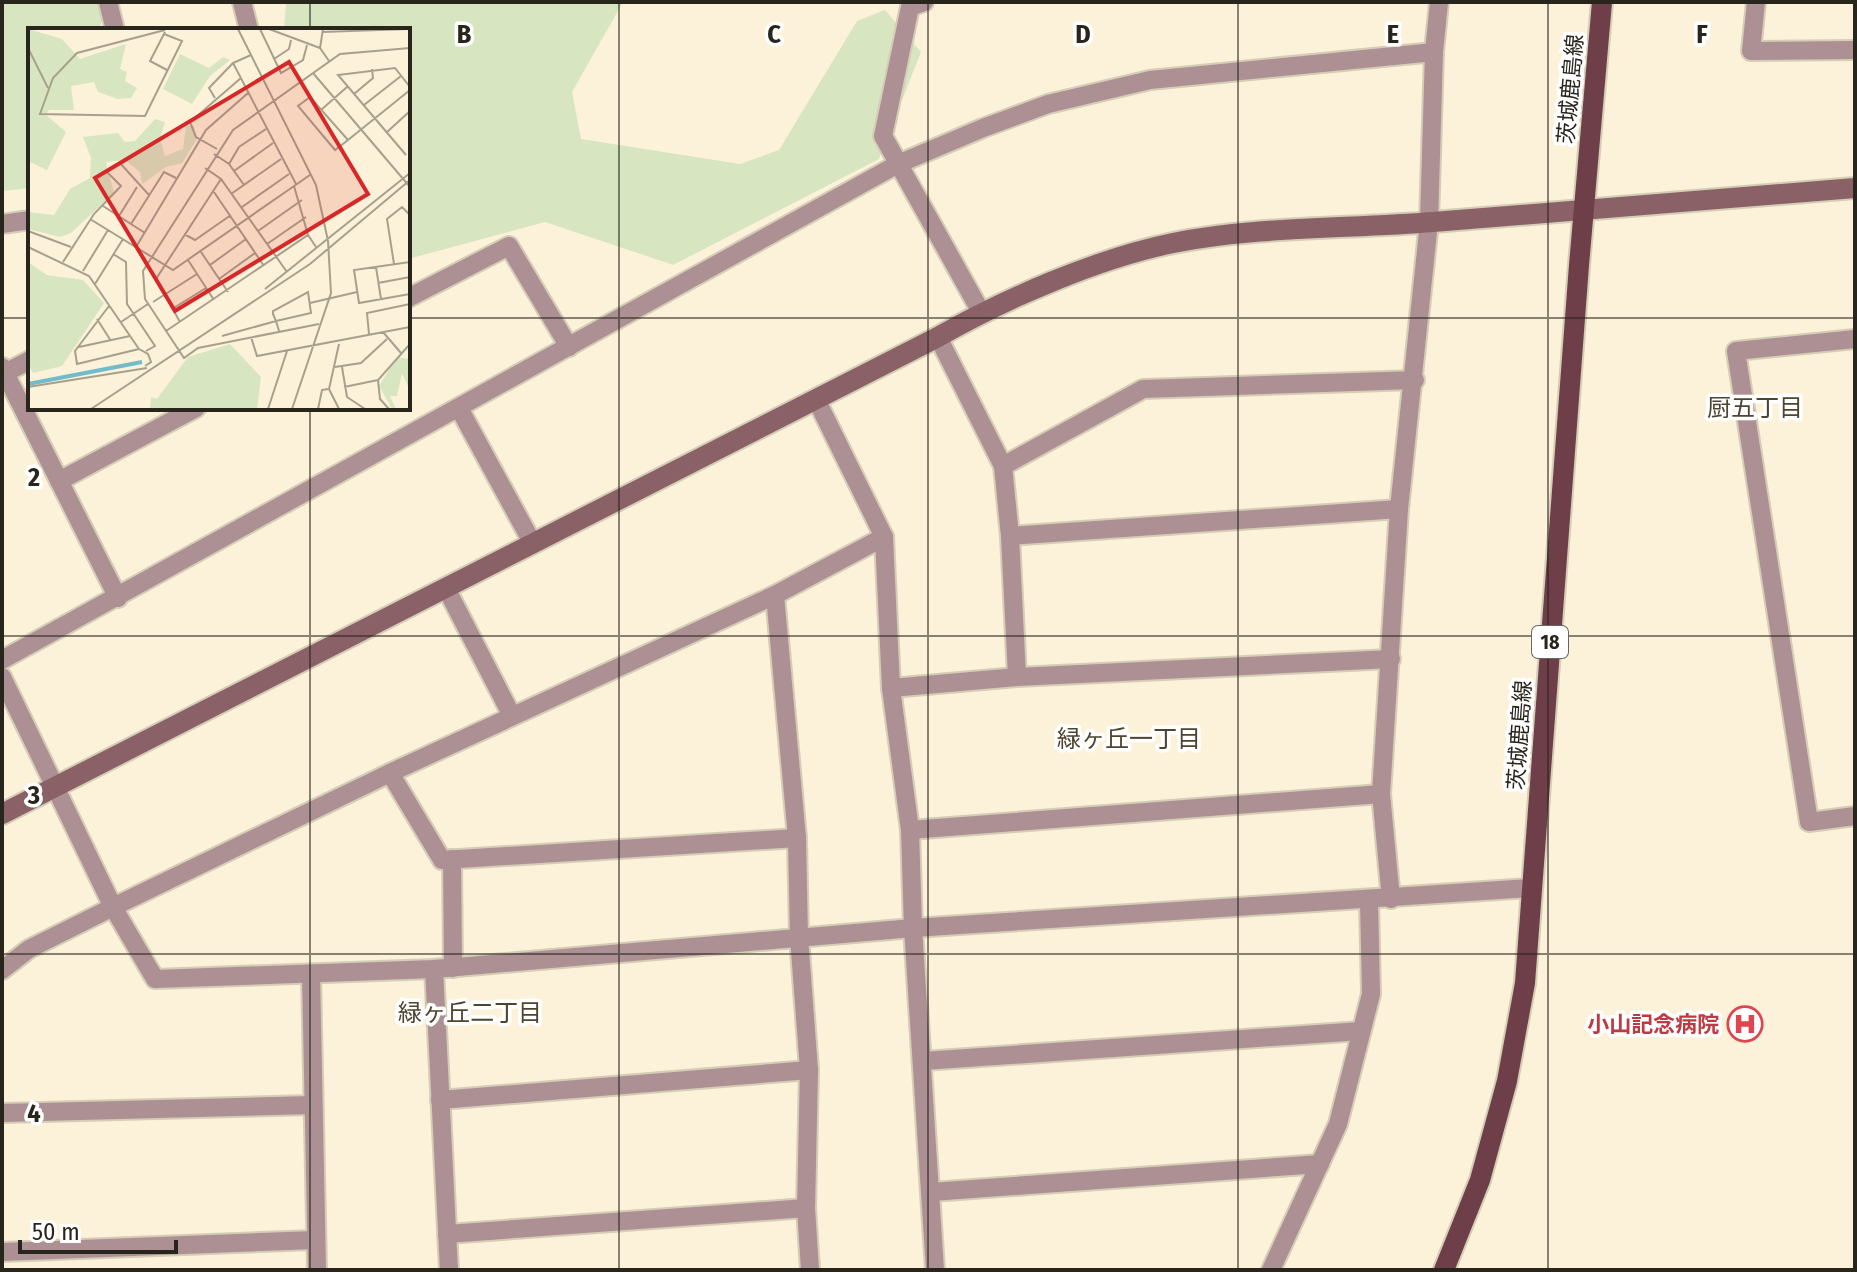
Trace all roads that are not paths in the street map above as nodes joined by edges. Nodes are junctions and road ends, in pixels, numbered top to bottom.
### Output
1 (108, 2) edge
2 (242, 2) edge
3 (924, 2) edge
4 (1439, 2) edge
5 (1602, 2) edge
6 (1756, 2) edge
7 (114, 28) edge
8 (248, 28) edge
9 (1855, 50) edge
10 (1434, 52) junction
11 (898, 164) junction
12 (1855, 188) edge
13 (1584, 208) junction
14 (28, 220) edge
15 (1429, 222) junction
16 (2, 224) edge
17 (410, 297) edge
18 (981, 312) junction
19 (938, 337) junction
20 (1855, 339) edge
21 (569, 347) junction
22 (28, 361) edge
23 (4, 370) edge
24 (1415, 380) junction
25 (816, 399) junction
26 (459, 408) junction
27 (192, 410) edge
28 (1003, 466) junction
29 (59, 481) junction
30 (1399, 509) junction
31 (1010, 536) junction
32 (884, 537) junction
33 (533, 544) junction
34 (446, 588) junction
35 (775, 595) junction
36 (118, 598) junction
37 (1391, 659) junction
38 (2, 660) edge
39 (2, 677) edge
40 (1017, 677) junction
41 (891, 688) junction
42 (512, 716) junction
43 (390, 773) junction
44 (57, 787) junction
45 (1381, 794) junction
46 (2, 814) edge
47 (1855, 816) edge
48 (910, 830) junction
49 (797, 838) junction
50 (452, 859) junction
51 (1531, 888) junction
52 (1391, 899) junction
53 (1369, 900) junction
54 (113, 907) junction
55 (913, 928) junction
56 (799, 937) junction
57 (453, 968) junction
58 (434, 969) junction
59 (2, 970) edge
60 (311, 974) junction
61 (1361, 1031) junction
62 (923, 1061) junction
63 (809, 1070) junction
64 (440, 1100) junction
65 (313, 1105) junction
66 (2, 1113) edge
67 (1320, 1164) junction
68 (931, 1192) junction
69 (806, 1208) junction
70 (447, 1234) junction
71 (315, 1240) junction
72 (2, 1252) edge
73 (317, 1270) edge
74 (449, 1270) edge
75 (810, 1270) edge
76 (935, 1270) edge
77 (1271, 1270) edge
78 (1444, 1270) edge

1 - 7 street
2 - 8 street
3 - 11 street
4 - 10 street
5 - 13 main road, 茨城鹿島線 / 18
6 - 9 street
10 - 11 street
10 - 15 street
11 - 18 street
11 - 21 street
12 - 13 street
13 - 15 street
13 - 51 main road, 茨城鹿島線 / 18
14 - 16 street
15 - 18 street
15 - 24 street
17 - 21 street
18 - 19 street
19 - 25 street
19 - 28 street
20 - 47 street
21 - 26 street
22 - 23 street
23 - 29 street
24 - 28 street
24 - 30 street
25 - 32 street
25 - 33 street
26 - 33 street
26 - 36 street
27 - 29 street
28 - 31 street
29 - 36 street
30 - 31 street
30 - 37 street
31 - 40 street
32 - 35 street
32 - 41 street
33 - 34 street
34 - 42 street
34 - 44 street
35 - 42 street
35 - 49 street
36 - 38 street
37 - 40 street
37 - 45 street
39 - 44 street
40 - 41 street
41 - 48 street
42 - 43 street
43 - 50 street
43 - 54 street
44 - 46 street
44 - 54 street
45 - 48 street
45 - 52 street
48 - 55 street
49 - 50 street
49 - 56 street
50 - 57 street
51 - 52 street
51 - 78 main road, 茨城鹿島線 / 18
52 - 53 street
53 - 55 street
53 - 61 street
54 - 59 street
54 - 60 street
55 - 56 street
55 - 62 street
56 - 57 street
56 - 63 street
57 - 58 street
58 - 60 street
58 - 64 street
60 - 65 street
61 - 62 street
61 - 67 street
62 - 68 street
63 - 64 street
63 - 69 street
64 - 70 street
65 - 66 street
65 - 71 street
67 - 68 street
67 - 77 street
68 - 76 street
69 - 70 street
69 - 75 street
70 - 74 street
71 - 72 street
71 - 73 street

